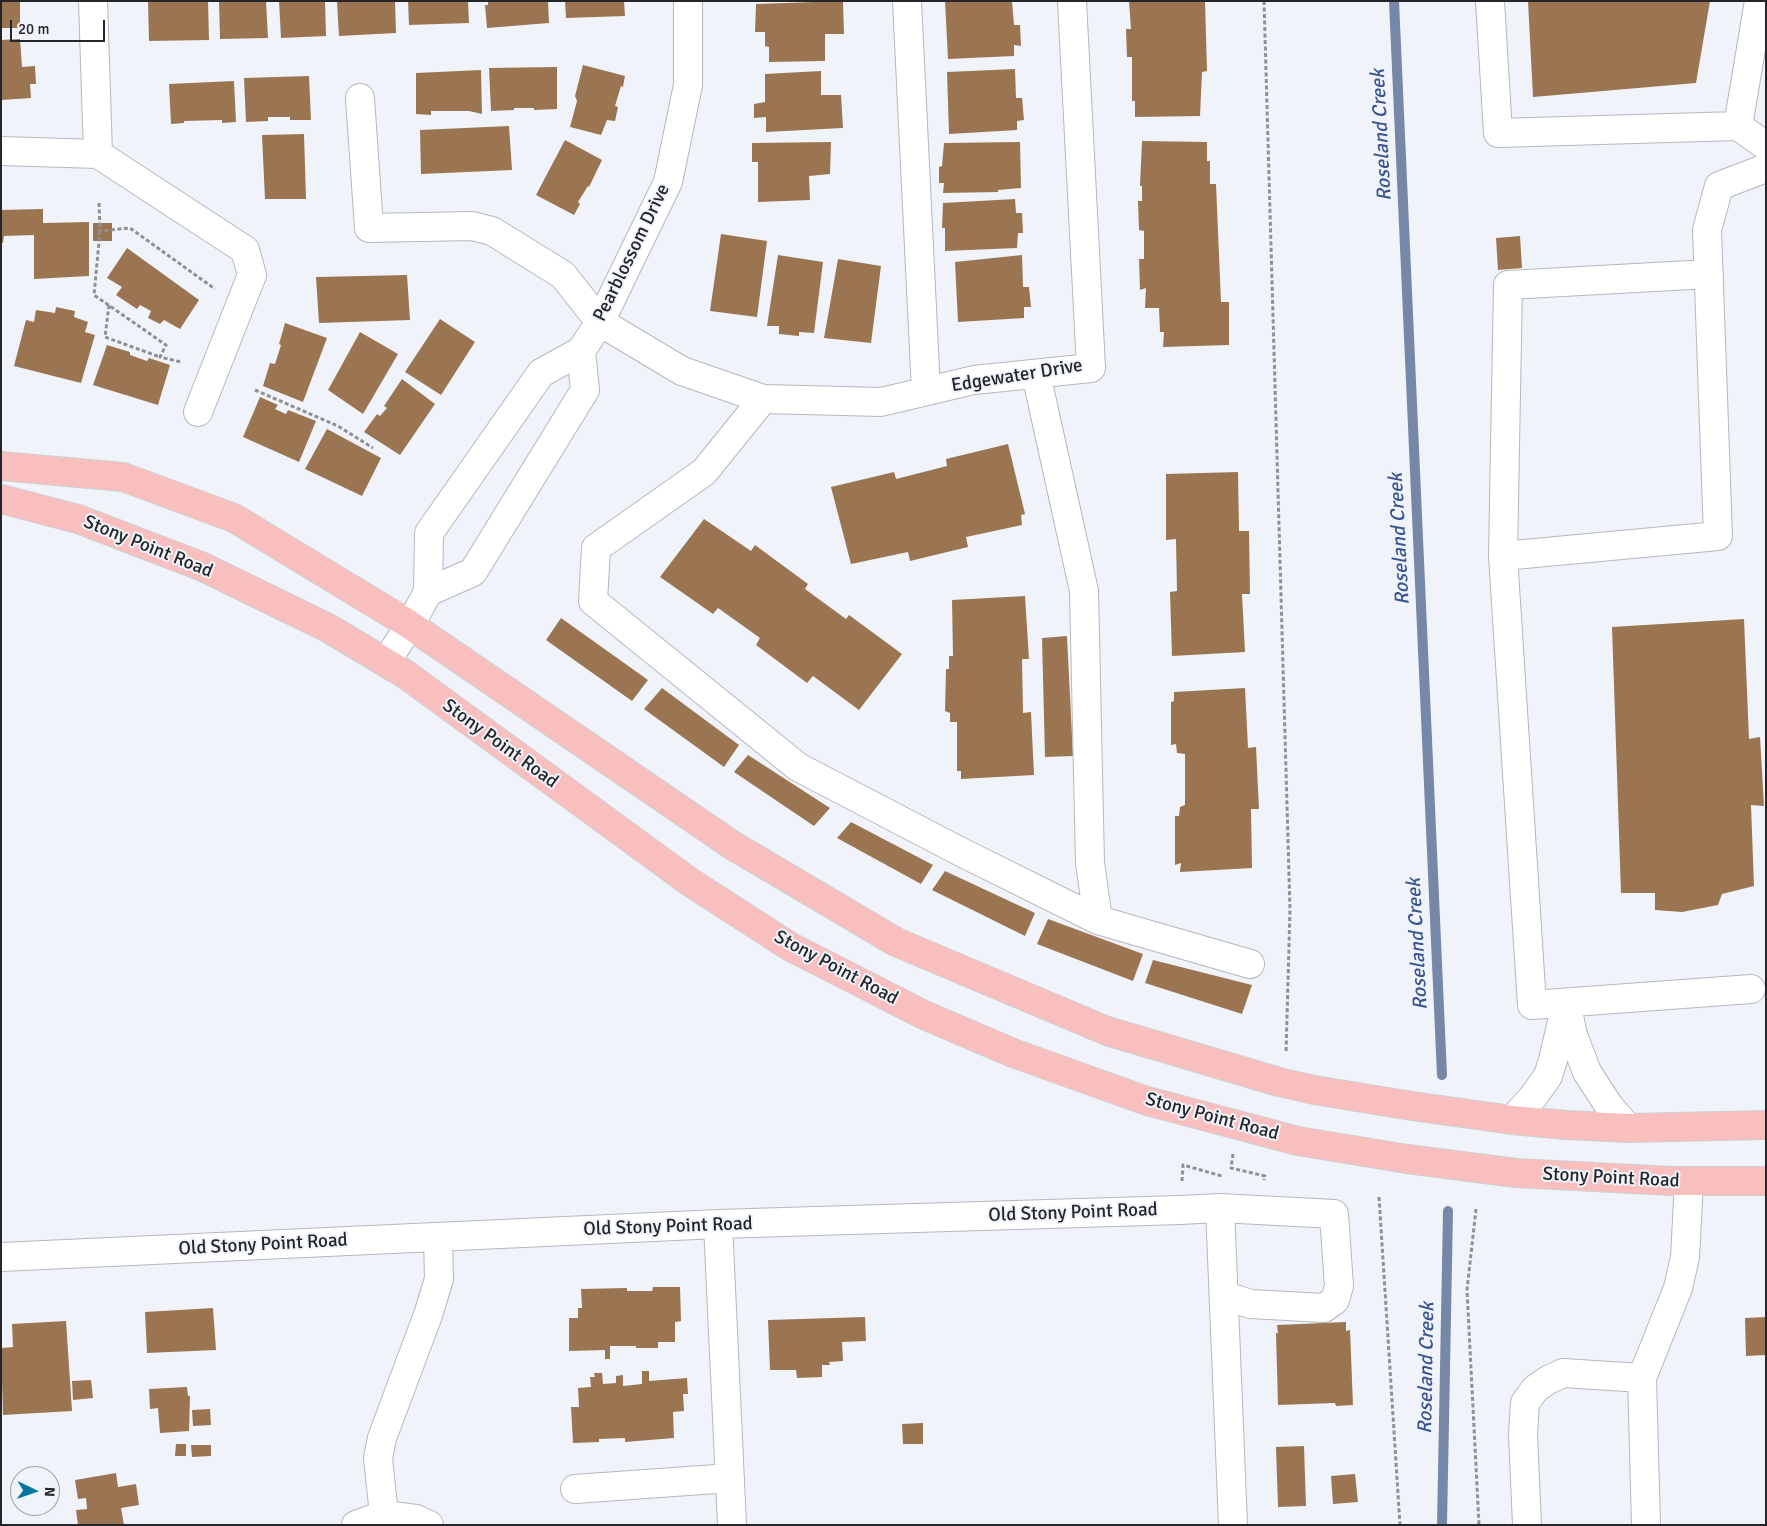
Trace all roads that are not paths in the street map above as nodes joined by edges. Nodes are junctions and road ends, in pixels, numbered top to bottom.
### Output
1 (93, 1) edge
2 (688, 1) edge
3 (907, 1) edge
4 (1072, 1) edge
5 (1490, 1) edge
6 (1759, 1) edge
7 (360, 98) dead end
8 (1738, 126) junction
9 (1766, 146) edge
10 (1, 151) edge
11 (98, 154) junction
12 (1766, 168) edge
13 (1709, 274) junction
14 (600, 322) junction
15 (581, 352) junction
16 (1036, 374) junction
17 (926, 391) junction
18 (763, 399) junction
19 (198, 412) dead end
20 (1, 466) edge
21 (1, 499) edge
22 (1503, 556) junction
23 (428, 592) junction
24 (410, 625) junction
25 (386, 662) junction
26 (1098, 920) junction
27 (1250, 964) dead end
28 (1751, 989) dead end
29 (1566, 1002) junction
30 (1512, 1120) junction
31 (1766, 1125) edge
32 (1628, 1128) junction
33 (1766, 1181) edge
34 (1689, 1182) junction
35 (1220, 1208) junction
36 (718, 1224) junction
37 (438, 1237) junction
38 (1, 1256) edge
39 (1224, 1296) junction
40 (1642, 1378) junction
41 (730, 1478) junction
42 (575, 1489) dead end
43 (384, 1515) junction
44 (356, 1525) edge
45 (429, 1525) edge
46 (732, 1525) edge
47 (1233, 1525) edge
48 (1527, 1525) edge
49 (1646, 1525) edge

1 - 11 street
2 - 14 street, Pearblossom Drive
3 - 17 street
4 - 16 street, Edgewater Drive
5 - 8 street
6 - 8 street
7 - 14 street
8 - 9 street
10 - 11 street
11 - 19 street
12 - 13 street
13 - 22 street
13 - 22 street
14 - 15 street, Pearblossom Drive
14 - 18 street, Edgewater Drive
15 - 23 street, Pearblossom Drive
15 - 23 street
16 - 17 street, Edgewater Drive
16 - 26 street
17 - 18 street, Edgewater Drive
18 - 26 street
20 - 24 main road
21 - 25 main road, Stony Point Road
22 - 29 street
23 - 24 street, Pearblossom Drive
24 - 25 street, Pearblossom Drive
24 - 30 main road
25 - 34 main road, Stony Point Road
26 - 27 street
28 - 29 street
29 - 30 street
29 - 32 street
30 - 32 main road
31 - 32 main road
33 - 34 main road, Stony Point Road
34 - 40 street
35 - 36 street, Old Stony Point Road
35 - 39 street
35 - 39 street, Old Stony Point Road
36 - 37 street, Old Stony Point Road
36 - 41 street
37 - 38 street, Old Stony Point Road
37 - 43 street
39 - 47 street
40 - 48 street
40 - 49 street
41 - 42 street
41 - 46 street
43 - 44 street
43 - 45 street

